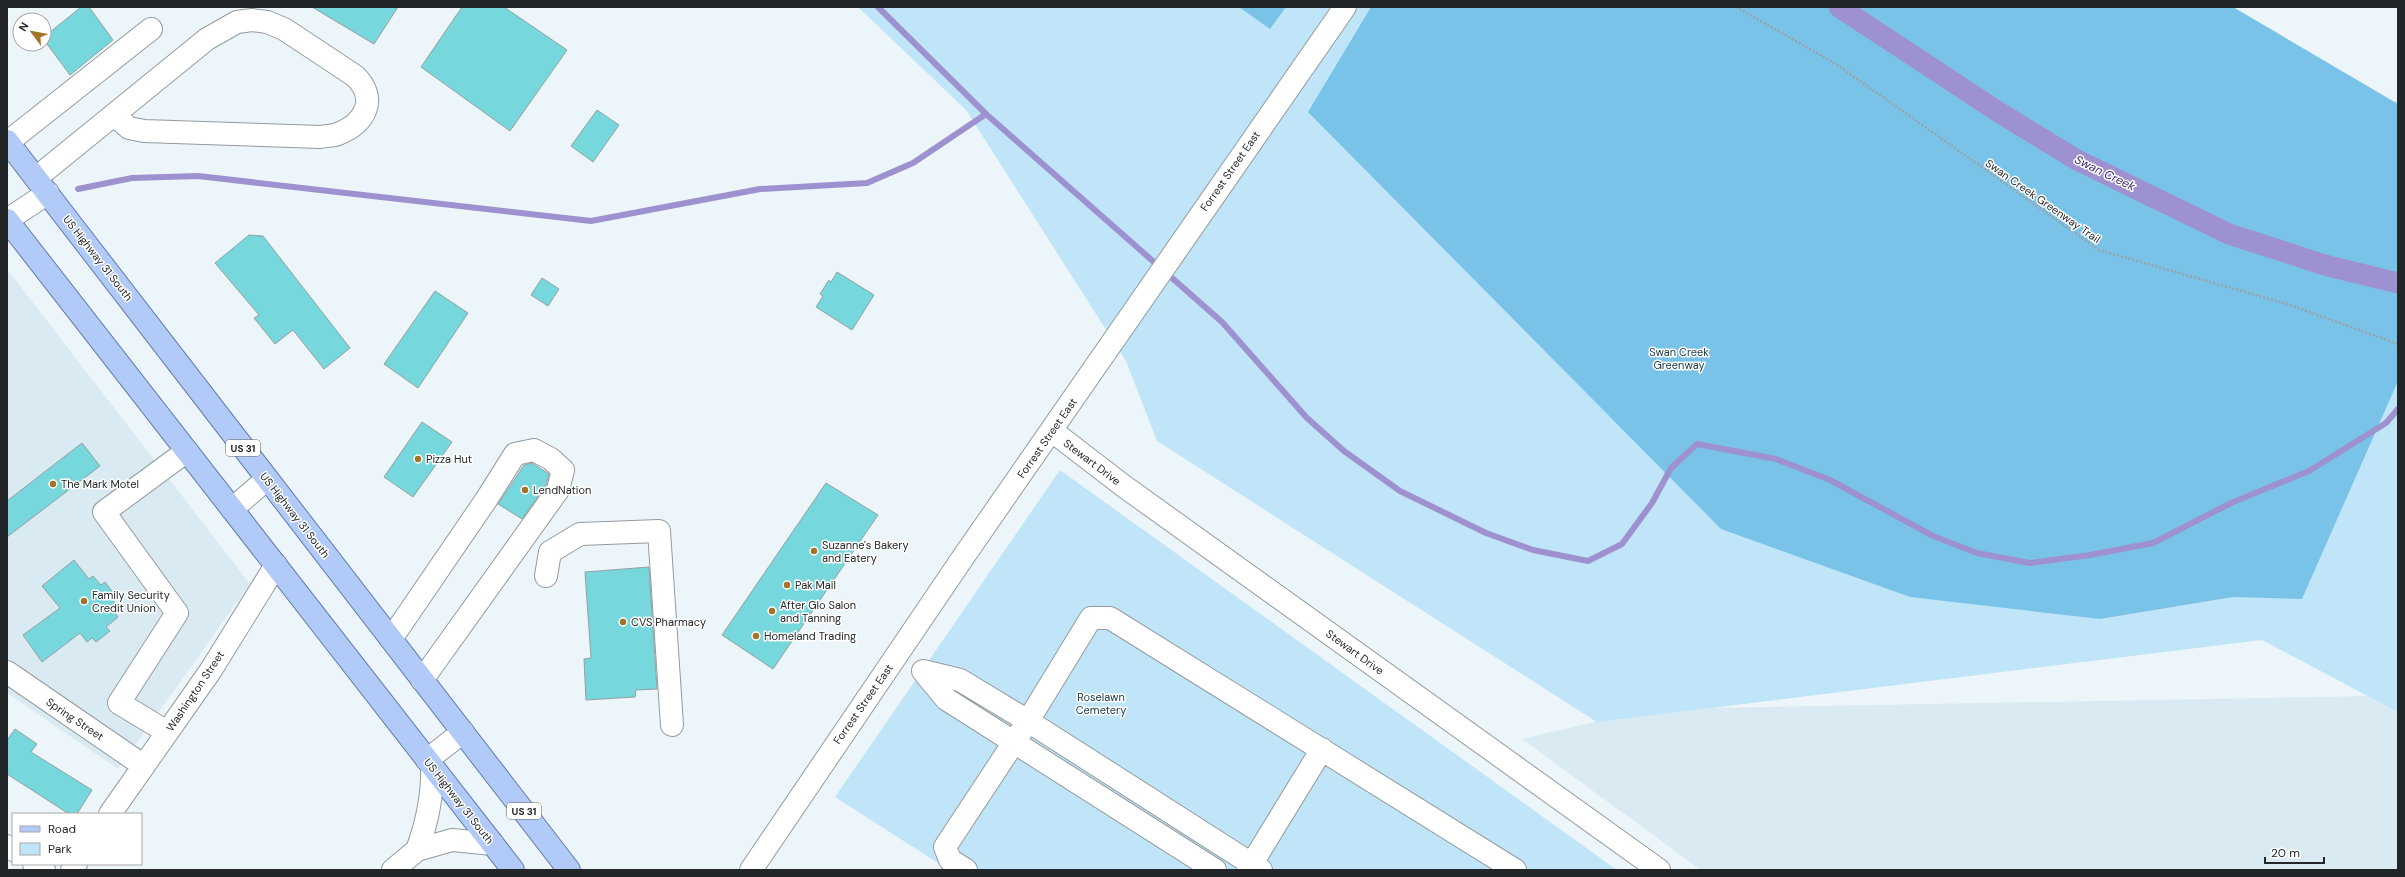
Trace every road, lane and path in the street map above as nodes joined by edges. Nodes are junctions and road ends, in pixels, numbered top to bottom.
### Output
1 (1345, 7) edge
2 (1736, 7) edge
3 (151, 29) dead end
4 (114, 114) junction
5 (7, 141) edge
6 (42, 185) junction
7 (7, 220) edge
8 (2398, 344) edge
9 (1052, 431) junction
10 (187, 451) junction
11 (267, 479) junction
12 (232, 509) junction
13 (276, 565) junction
14 (546, 576) dead end
15 (391, 639) junction
16 (898, 654) junction
17 (923, 671) junction
18 (7, 672) edge
19 (422, 680) junction
20 (1028, 721) junction
21 (672, 725) dead end
22 (167, 732) junction
23 (463, 732) junction
24 (1014, 741) junction
25 (1322, 749) junction
26 (430, 763) junction
27 (144, 766) junction
28 (111, 813) edge
29 (493, 844) junction
30 (417, 850) junction
31 (1253, 868) edge
32 (393, 870) edge
33 (513, 870) edge
34 (569, 870) edge
35 (751, 870) edge
36 (966, 870) edge
37 (1215, 870) edge
38 (1515, 870) edge
39 (1659, 870) edge

1 - 9 street, Forrest Street East
2 - 8 path, Swan Creek Greenway Trail
3 - 5 street
4 - 4 street
4 - 6 street
5 - 6 main road, US Highway 31 South / US 31
6 - 7 street
6 - 11 main road, US Highway 31 South / US 31
7 - 10 main road, US Highway 31 South
9 - 16 street, Forrest Street East
9 - 39 street, Stewart Drive
10 - 12 main road, US Highway 31 South
10 - 22 street
11 - 12 street
11 - 15 main road, US Highway 31 South / US 31
12 - 13 main road, US Highway 31 South
13 - 22 street, Washington Street
13 - 26 main road, US Highway 31 South
14 - 21 street
15 - 19 main road, US Highway 31 South / US 31
15 - 19 street
16 - 17 street
16 - 35 street, Forrest Street East
17 - 20 street
17 - 24 street
18 - 27 street, Spring Street
19 - 23 main road, US Highway 31 South / US 31
20 - 24 street
20 - 25 street
20 - 31 street
22 - 27 street, Washington Street
23 - 26 street
23 - 34 main road, US Highway 31 South / US 31
24 - 36 street
24 - 37 street
25 - 31 street
25 - 38 street
26 - 29 main road, US Highway 31 South
26 - 30 street
27 - 28 street, Washington Street
29 - 30 street
29 - 33 main road, US Highway 31 South
30 - 32 street

